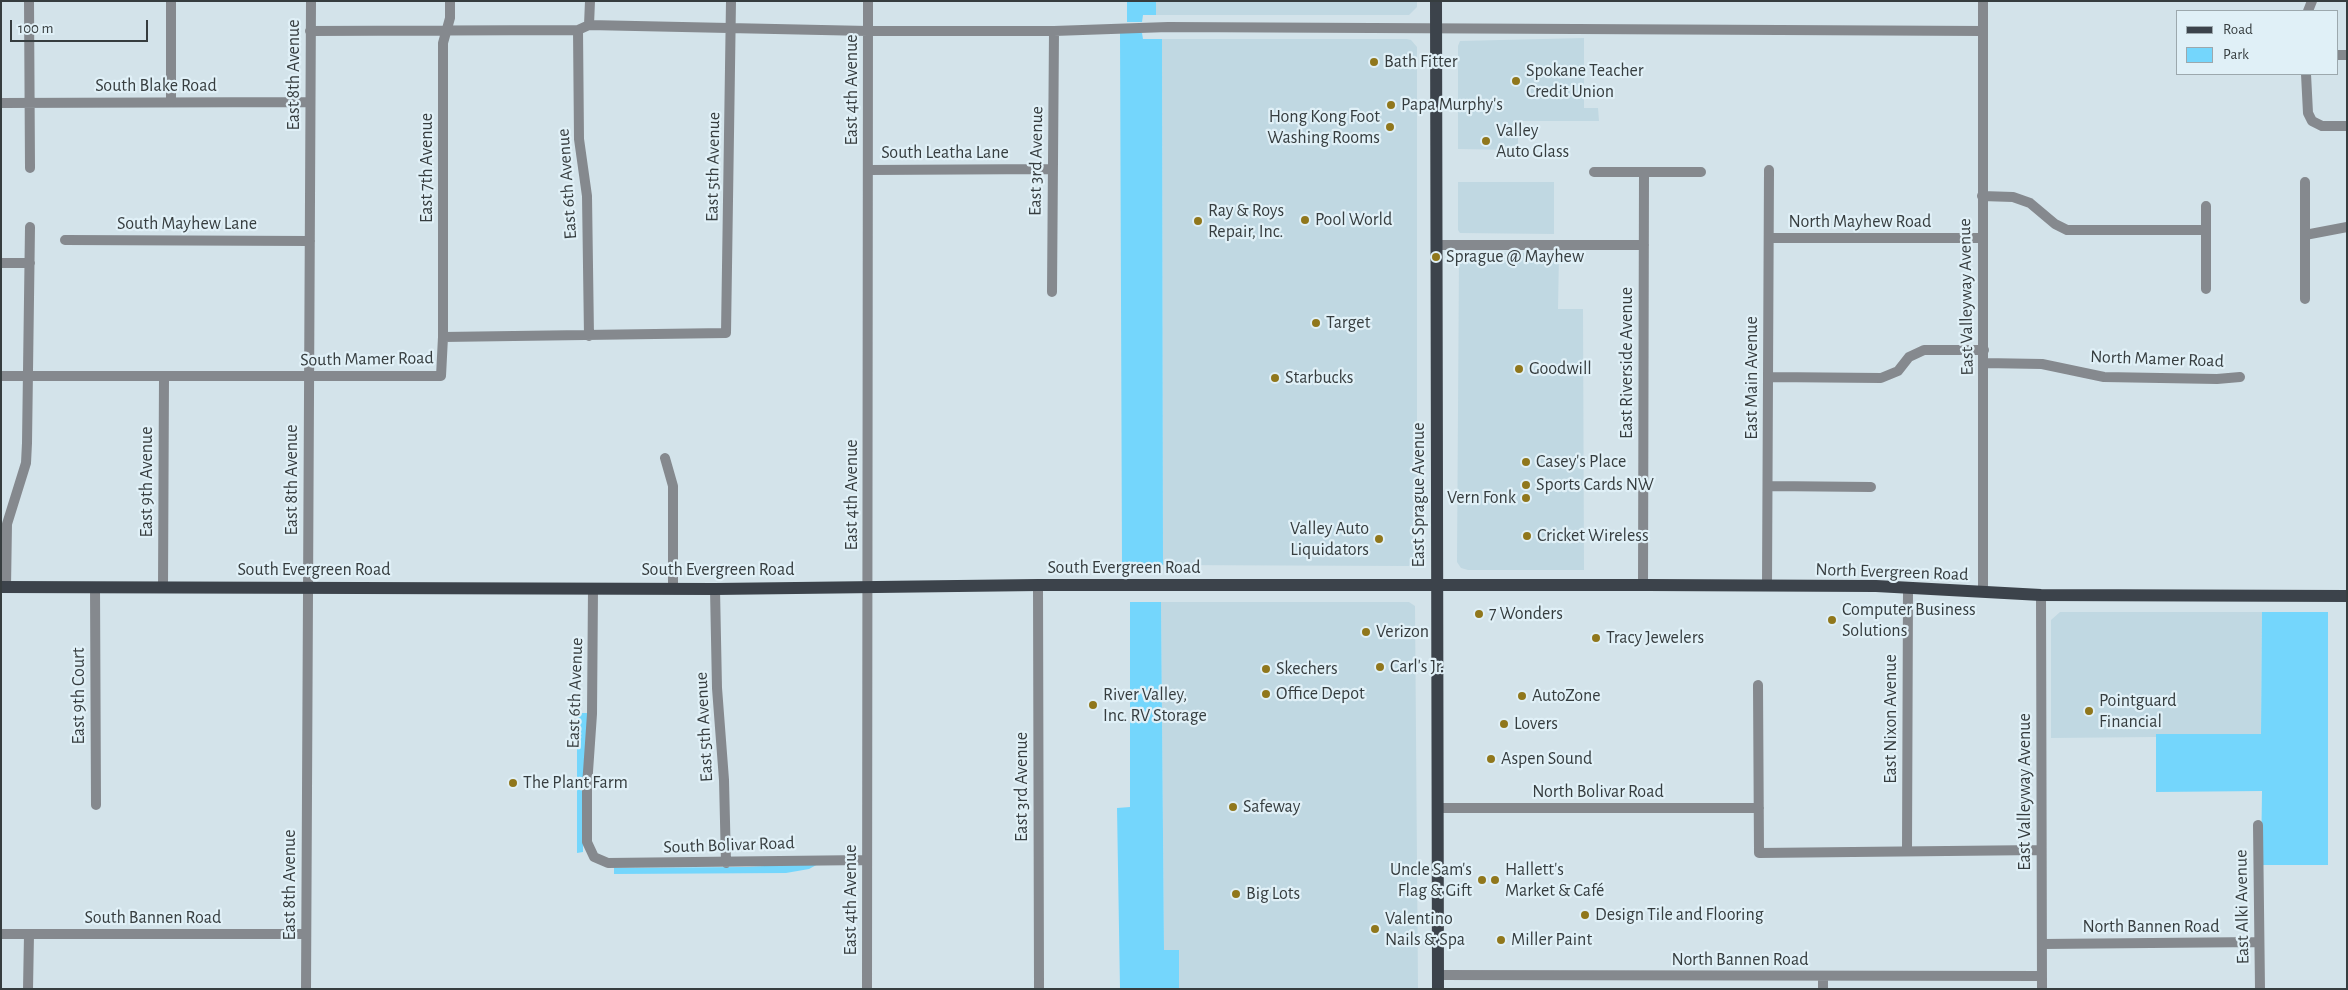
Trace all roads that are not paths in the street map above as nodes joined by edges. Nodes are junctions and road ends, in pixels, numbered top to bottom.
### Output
1 (29, 1) edge
2 (171, 1) edge
3 (311, 1) edge
4 (450, 1) edge
5 (590, 1) edge
6 (731, 1) edge
7 (868, 1) edge
8 (1436, 1) edge
9 (1983, 1) edge
10 (589, 26) junction
11 (731, 29) junction
12 (1436, 29) junction
13 (578, 30) junction
14 (310, 31) junction
15 (446, 31) junction
16 (868, 31) junction
17 (1054, 31) junction
18 (1983, 31) junction
19 (2306, 75) edge
20 (29, 102) junction
21 (171, 102) junction
22 (310, 102) junction
23 (1, 103) edge
24 (2347, 126) edge
25 (30, 168) dead end
26 (1052, 169) junction
27 (869, 170) junction
28 (1769, 170) dead end
29 (1594, 172) dead end
30 (1644, 172) junction
31 (1701, 172) dead end
32 (2305, 182) dead end
33 (1982, 196) junction
34 (2206, 206) dead end
35 (30, 227) dead end
36 (2347, 227) edge
37 (2206, 230) junction
38 (2305, 235) junction
39 (1769, 238) junction
40 (1982, 238) junction
41 (65, 240) dead end
42 (310, 241) junction
43 (1644, 245) junction
44 (1436, 246) junction
45 (1, 263) edge
46 (30, 263) junction
47 (2206, 289) dead end
48 (1052, 292) dead end
49 (2305, 299) dead end
50 (726, 333) joint
51 (589, 336) junction
52 (443, 337) junction
53 (1984, 350) junction
54 (1984, 363) junction
55 (309, 375) junction
56 (1, 376) edge
57 (27, 376) junction
58 (164, 377) junction
59 (1769, 377) junction
60 (2240, 377) dead end
61 (665, 458) dead end
62 (1769, 486) junction
63 (1870, 487) dead end
64 (1038, 585) junction
65 (1436, 585) junction
66 (1642, 585) junction
67 (868, 586) junction
68 (1767, 586) junction
69 (4, 587) edge
70 (95, 587) junction
71 (163, 587) junction
72 (307, 588) junction
73 (673, 588) junction
74 (715, 588) junction
75 (1908, 588) junction
76 (593, 589) junction
77 (1983, 592) junction
78 (2041, 596) junction
79 (2347, 596) edge
80 (1758, 685) dead end
81 (96, 805) dead end
82 (1437, 808) junction
83 (1759, 808) junction
84 (2258, 825) dead end
85 (2041, 850) junction
86 (1907, 851) junction
87 (594, 857) joint
88 (866, 860) junction
89 (726, 863) junction
90 (1, 934) edge
91 (306, 934) junction
92 (29, 935) junction
93 (2259, 942) junction
94 (2043, 944) junction
95 (1438, 975) junction
96 (1823, 976) junction
97 (2042, 976) junction
98 (28, 989) edge
99 (306, 989) edge
100 (867, 989) edge
101 (1039, 989) edge
102 (1438, 989) edge
103 (1823, 989) edge
104 (2042, 989) edge
105 (2260, 989) edge

1 - 20 street
2 - 21 street
3 - 14 street, East 8th Avenue
4 - 15 street, East 7th Avenue
5 - 10 street
6 - 11 street, East 5th Avenue
7 - 16 street, East 4th Avenue
8 - 12 main road, East Sprague Avenue
9 - 18 street, East Valleyway Avenue
10 - 11 street
10 - 13 street
11 - 16 street
11 - 50 street, East 5th Avenue
12 - 17 street
12 - 18 street
12 - 44 main road, East Sprague Avenue
13 - 15 street
13 - 51 street, East 6th Avenue
14 - 15 street
14 - 22 street, East 8th Avenue
15 - 52 street, East 7th Avenue
16 - 17 street
16 - 27 street, East 4th Avenue
17 - 26 street, East 3rd Avenue
18 - 33 street, East Valleyway Avenue
19 - 24 street
20 - 21 street, South Blake Road
20 - 23 street, South Blake Road
20 - 25 street
21 - 22 street, South Blake Road
22 - 42 street, East 8th Avenue
26 - 27 street, South Leatha Lane
26 - 48 street, East 3rd Avenue
27 - 67 street, East 4th Avenue
28 - 39 street, East Main Avenue
29 - 30 street
30 - 31 street
30 - 43 street, East Riverside Avenue
32 - 38 street
33 - 37 street
33 - 40 street, East Valleyway Avenue
34 - 37 street
35 - 46 street
36 - 38 street
37 - 47 street
38 - 49 street
39 - 40 street, North Mayhew Road
39 - 59 street, East Main Avenue
40 - 53 street, East Valleyway Avenue
41 - 42 street, South Mayhew Lane
42 - 55 street, East 8th Avenue
43 - 44 street
43 - 66 street, East Riverside Avenue
44 - 65 main road, East Sprague Avenue
45 - 46 street
46 - 57 street
50 - 51 street, South Mamer Road
51 - 52 street, South Mamer Road
52 - 55 street, South Mamer Road
53 - 54 street, East Valleyway Avenue
53 - 59 street
54 - 60 street, North Mamer Road
54 - 77 street, East Valleyway Avenue
55 - 58 street, South Mamer Road
55 - 72 street, East 8th Avenue
56 - 57 street, South Mamer Road
57 - 58 street, South Mamer Road
57 - 69 street
58 - 71 street, East 9th Avenue
59 - 62 street, East Main Avenue
61 - 73 street
62 - 63 street
62 - 68 street, East Main Avenue
64 - 65 main road, South Evergreen Road
64 - 67 main road, South Evergreen Road
64 - 101 street, East 3rd Avenue
65 - 66 main road, North Evergreen Road
65 - 82 main road, East Sprague Avenue
66 - 68 main road, North Evergreen Road
67 - 74 main road, South Evergreen Road
67 - 88 street, East 4th Avenue
68 - 75 main road, North Evergreen Road
69 - 70 main road, South Evergreen Road
70 - 71 main road, South Evergreen Road
70 - 81 street, East 9th Court
71 - 72 main road, South Evergreen Road
72 - 76 main road, South Evergreen Road
72 - 91 street, East 8th Avenue
73 - 74 main road, South Evergreen Road
73 - 76 main road, South Evergreen Road
74 - 89 street, East 5th Avenue
75 - 77 main road, North Evergreen Road
75 - 86 street, East Nixon Avenue
76 - 87 street, East 6th Avenue
77 - 78 main road, North Evergreen Road
78 - 79 main road, North Evergreen Road
78 - 85 street, East Valleyway Avenue
80 - 83 street
82 - 83 street, North Bolivar Road
82 - 95 main road, East Sprague Avenue
83 - 86 street
84 - 93 street, East Alki Avenue
85 - 86 street
85 - 94 street, East Valleyway Avenue
87 - 89 street, South Bolivar Road
88 - 89 street, South Bolivar Road
88 - 100 street, East 4th Avenue
90 - 92 street, South Bannen Road
91 - 92 street, South Bannen Road
91 - 99 street, East 8th Avenue
92 - 98 street
93 - 94 street, North Bannen Road
93 - 105 street, East Alki Avenue
94 - 97 street, East Valleyway Avenue
95 - 96 street, North Bannen Road
95 - 102 main road, East Sprague Avenue
96 - 97 street, North Bannen Road
96 - 103 street
97 - 104 street, East Valleyway Avenue

